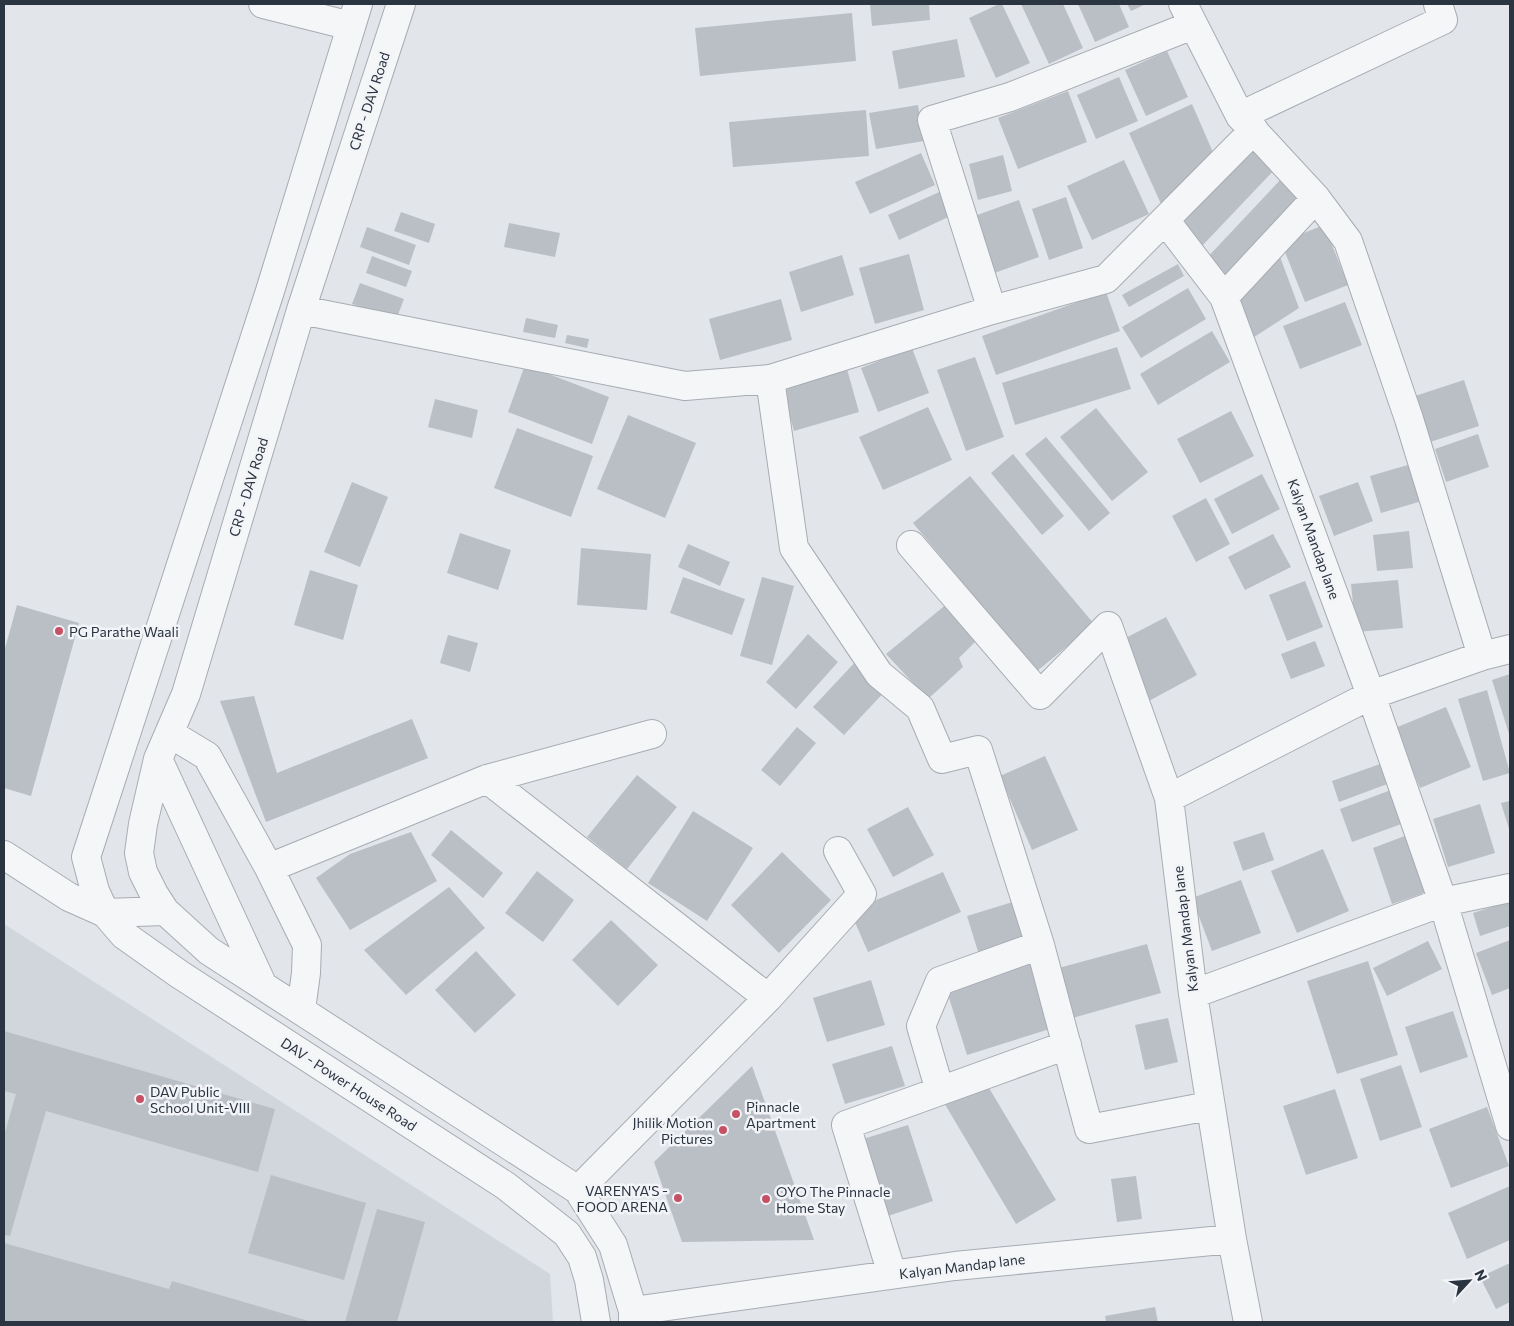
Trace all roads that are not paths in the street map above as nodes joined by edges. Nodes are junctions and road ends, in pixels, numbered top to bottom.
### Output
1 (263, 4) edge
2 (400, 4) edge
3 (1438, 4) edge
4 (1188, 14) edge
5 (354, 15) edge
6 (1247, 123) junction
7 (1316, 198) junction
8 (1165, 220) junction
9 (1224, 297) junction
10 (301, 310) junction
11 (992, 310) junction
12 (770, 379) junction
13 (911, 545) dead end
14 (1510, 649) edge
15 (1482, 656) junction
16 (1371, 695) junction
17 (169, 733) junction
18 (652, 734) dead end
19 (158, 759) junction
20 (487, 780) junction
21 (1169, 798) junction
22 (838, 851) dead end
23 (4, 855) edge
24 (270, 868) junction
25 (1510, 888) edge
26 (1443, 902) junction
27 (165, 911) junction
28 (105, 912) junction
29 (1040, 945) junction
30 (263, 986) junction
31 (1192, 994) junction
32 (768, 998) junction
33 (301, 1010) junction
34 (1068, 1045) junction
35 (940, 1091) junction
36 (1209, 1106) junction
37 (1510, 1126) edge
38 (578, 1190) junction
39 (1232, 1239) junction
40 (892, 1274) junction
41 (633, 1316) edge
42 (596, 1322) edge
43 (1248, 1322) edge

1 - 5 street
2 - 10 street, CRP - DAV Road
3 - 6 street
4 - 6 street
4 - 11 street
5 - 28 street, DAV - Power House Road
6 - 7 street
6 - 8 street
7 - 9 street
7 - 15 street
8 - 9 street, Kalyan Mandap lane
8 - 11 street
9 - 16 street, Kalyan Mandap lane
10 - 12 street
10 - 17 street, CRP - DAV Road
11 - 12 street
12 - 29 street
13 - 21 street, Kalyan Mandap lane
14 - 15 street
15 - 16 street
16 - 21 street
16 - 26 street, Kalyan Mandap lane
17 - 19 street, CRP - DAV Road
17 - 24 street
18 - 20 street
19 - 27 street, CRP - DAV Road
19 - 30 street
20 - 24 street
20 - 32 street
21 - 31 street, Kalyan Mandap lane
22 - 32 street
23 - 28 street
24 - 33 street
25 - 26 street
26 - 31 street
26 - 37 street, Kalyan Mandap lane
27 - 28 street
27 - 30 street, CRP - DAV Road
28 - 42 street, DAV - Power House Road
29 - 34 street
29 - 35 street
30 - 33 street
31 - 36 street, Kalyan Mandap lane
32 - 38 street
33 - 38 street
34 - 35 street
34 - 36 street
35 - 40 street
36 - 39 street, Kalyan Mandap lane
38 - 41 street
39 - 40 street, Kalyan Mandap lane
39 - 43 street
40 - 41 street, Kalyan Mandap lane

